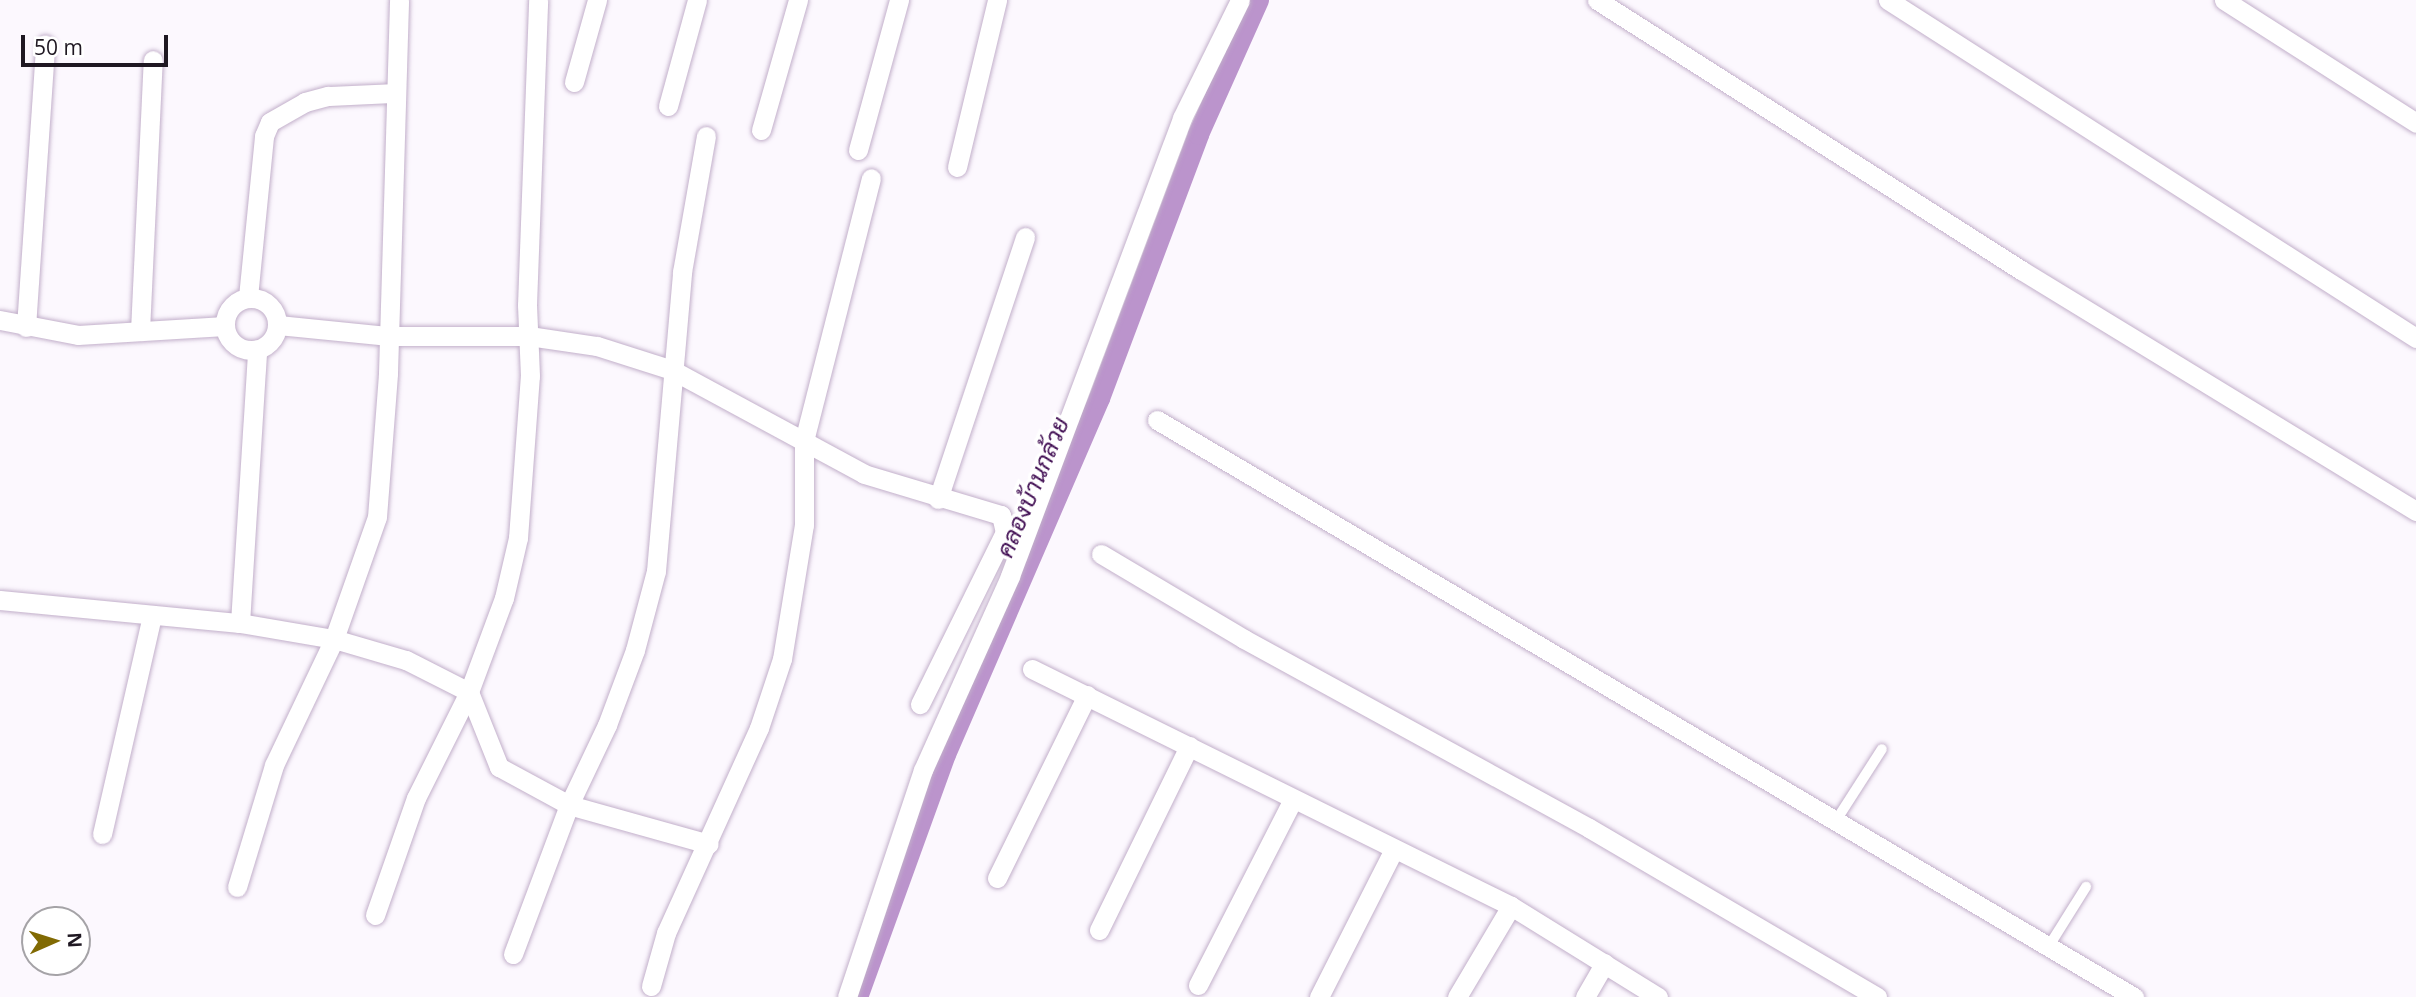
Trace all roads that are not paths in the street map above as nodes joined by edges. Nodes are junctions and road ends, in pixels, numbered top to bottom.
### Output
1 (399, 0) edge
2 (538, 0) edge
3 (597, 0) edge
4 (697, 0) edge
5 (798, 0) edge
6 (899, 0) edge
7 (997, 0) edge
8 (1240, 0) edge
9 (1597, 0) edge
10 (1888, 0) edge
11 (2225, 0) edge
12 (45, 45) dead end
13 (153, 60) dead end
14 (574, 82) dead end
15 (393, 93) junction
16 (668, 106) dead end
17 (2416, 123) edge
18 (761, 130) dead end
19 (706, 136) dead end
20 (858, 150) dead end
21 (957, 167) dead end
22 (871, 178) dead end
23 (1025, 237) dead end
24 (248, 297) junction
25 (0, 320) edge
26 (278, 325) junction
27 (225, 326) junction
28 (26, 327) junction
29 (140, 331) junction
30 (389, 336) junction
31 (530, 336) junction
32 (2416, 338) edge
33 (257, 350) junction
34 (672, 370) junction
35 (1157, 420) dead end
36 (804, 441) junction
37 (939, 499) junction
38 (2416, 511) edge
39 (1101, 554) dead end
40 (0, 600) edge
41 (152, 616) junction
42 (240, 623) junction
43 (334, 639) junction
44 (1032, 669) dead end
45 (470, 692) junction
46 (1087, 695) junction
47 (920, 704) dead end
48 (1189, 746) junction
49 (1882, 749) dead end
50 (1293, 799) junction
51 (569, 805) junction
52 (1837, 819) junction
53 (102, 834) dead end
54 (709, 844) junction
55 (1393, 851) junction
56 (997, 878) dead end
57 (237, 887) dead end
58 (2086, 887) dead end
59 (1511, 906) junction
60 (375, 915) dead end
61 (1099, 930) dead end
62 (2049, 946) junction
63 (513, 954) dead end
64 (1605, 963) junction
65 (1198, 985) dead end
66 (651, 986) dead end
67 (847, 997) edge
68 (1319, 997) edge
69 (1457, 997) edge
70 (1585, 997) edge
71 (1658, 997) edge
72 (1877, 997) edge
73 (2134, 997) edge

1 - 15 street
2 - 31 street
3 - 14 street
4 - 16 street
5 - 18 street
6 - 20 street
7 - 21 street
8 - 67 street
9 - 38 street
10 - 32 street
11 - 17 street
12 - 28 street
13 - 29 street
15 - 24 street
15 - 30 street
19 - 34 street
22 - 36 street
23 - 37 street
24 - 26 street
24 - 27 street
25 - 28 street
26 - 30 street
26 - 33 street
27 - 29 street
27 - 33 street
28 - 29 street
30 - 31 street
30 - 43 street
31 - 34 street
31 - 45 street
33 - 42 street
34 - 36 street
34 - 51 street
35 - 52 street
36 - 37 street
36 - 54 street
37 - 47 street
39 - 72 street
40 - 41 street
41 - 42 street
41 - 53 street
42 - 43 street
43 - 45 street
43 - 57 street
44 - 46 street
45 - 51 street
45 - 60 street
46 - 48 street
46 - 56 street
48 - 50 street
48 - 61 street
49 - 52 lane
50 - 55 street
50 - 65 street
51 - 54 street
51 - 63 street
52 - 62 street
54 - 66 street
55 - 59 street
55 - 68 street
58 - 62 lane
59 - 64 street
59 - 69 street
62 - 73 street
64 - 70 street
64 - 71 street

